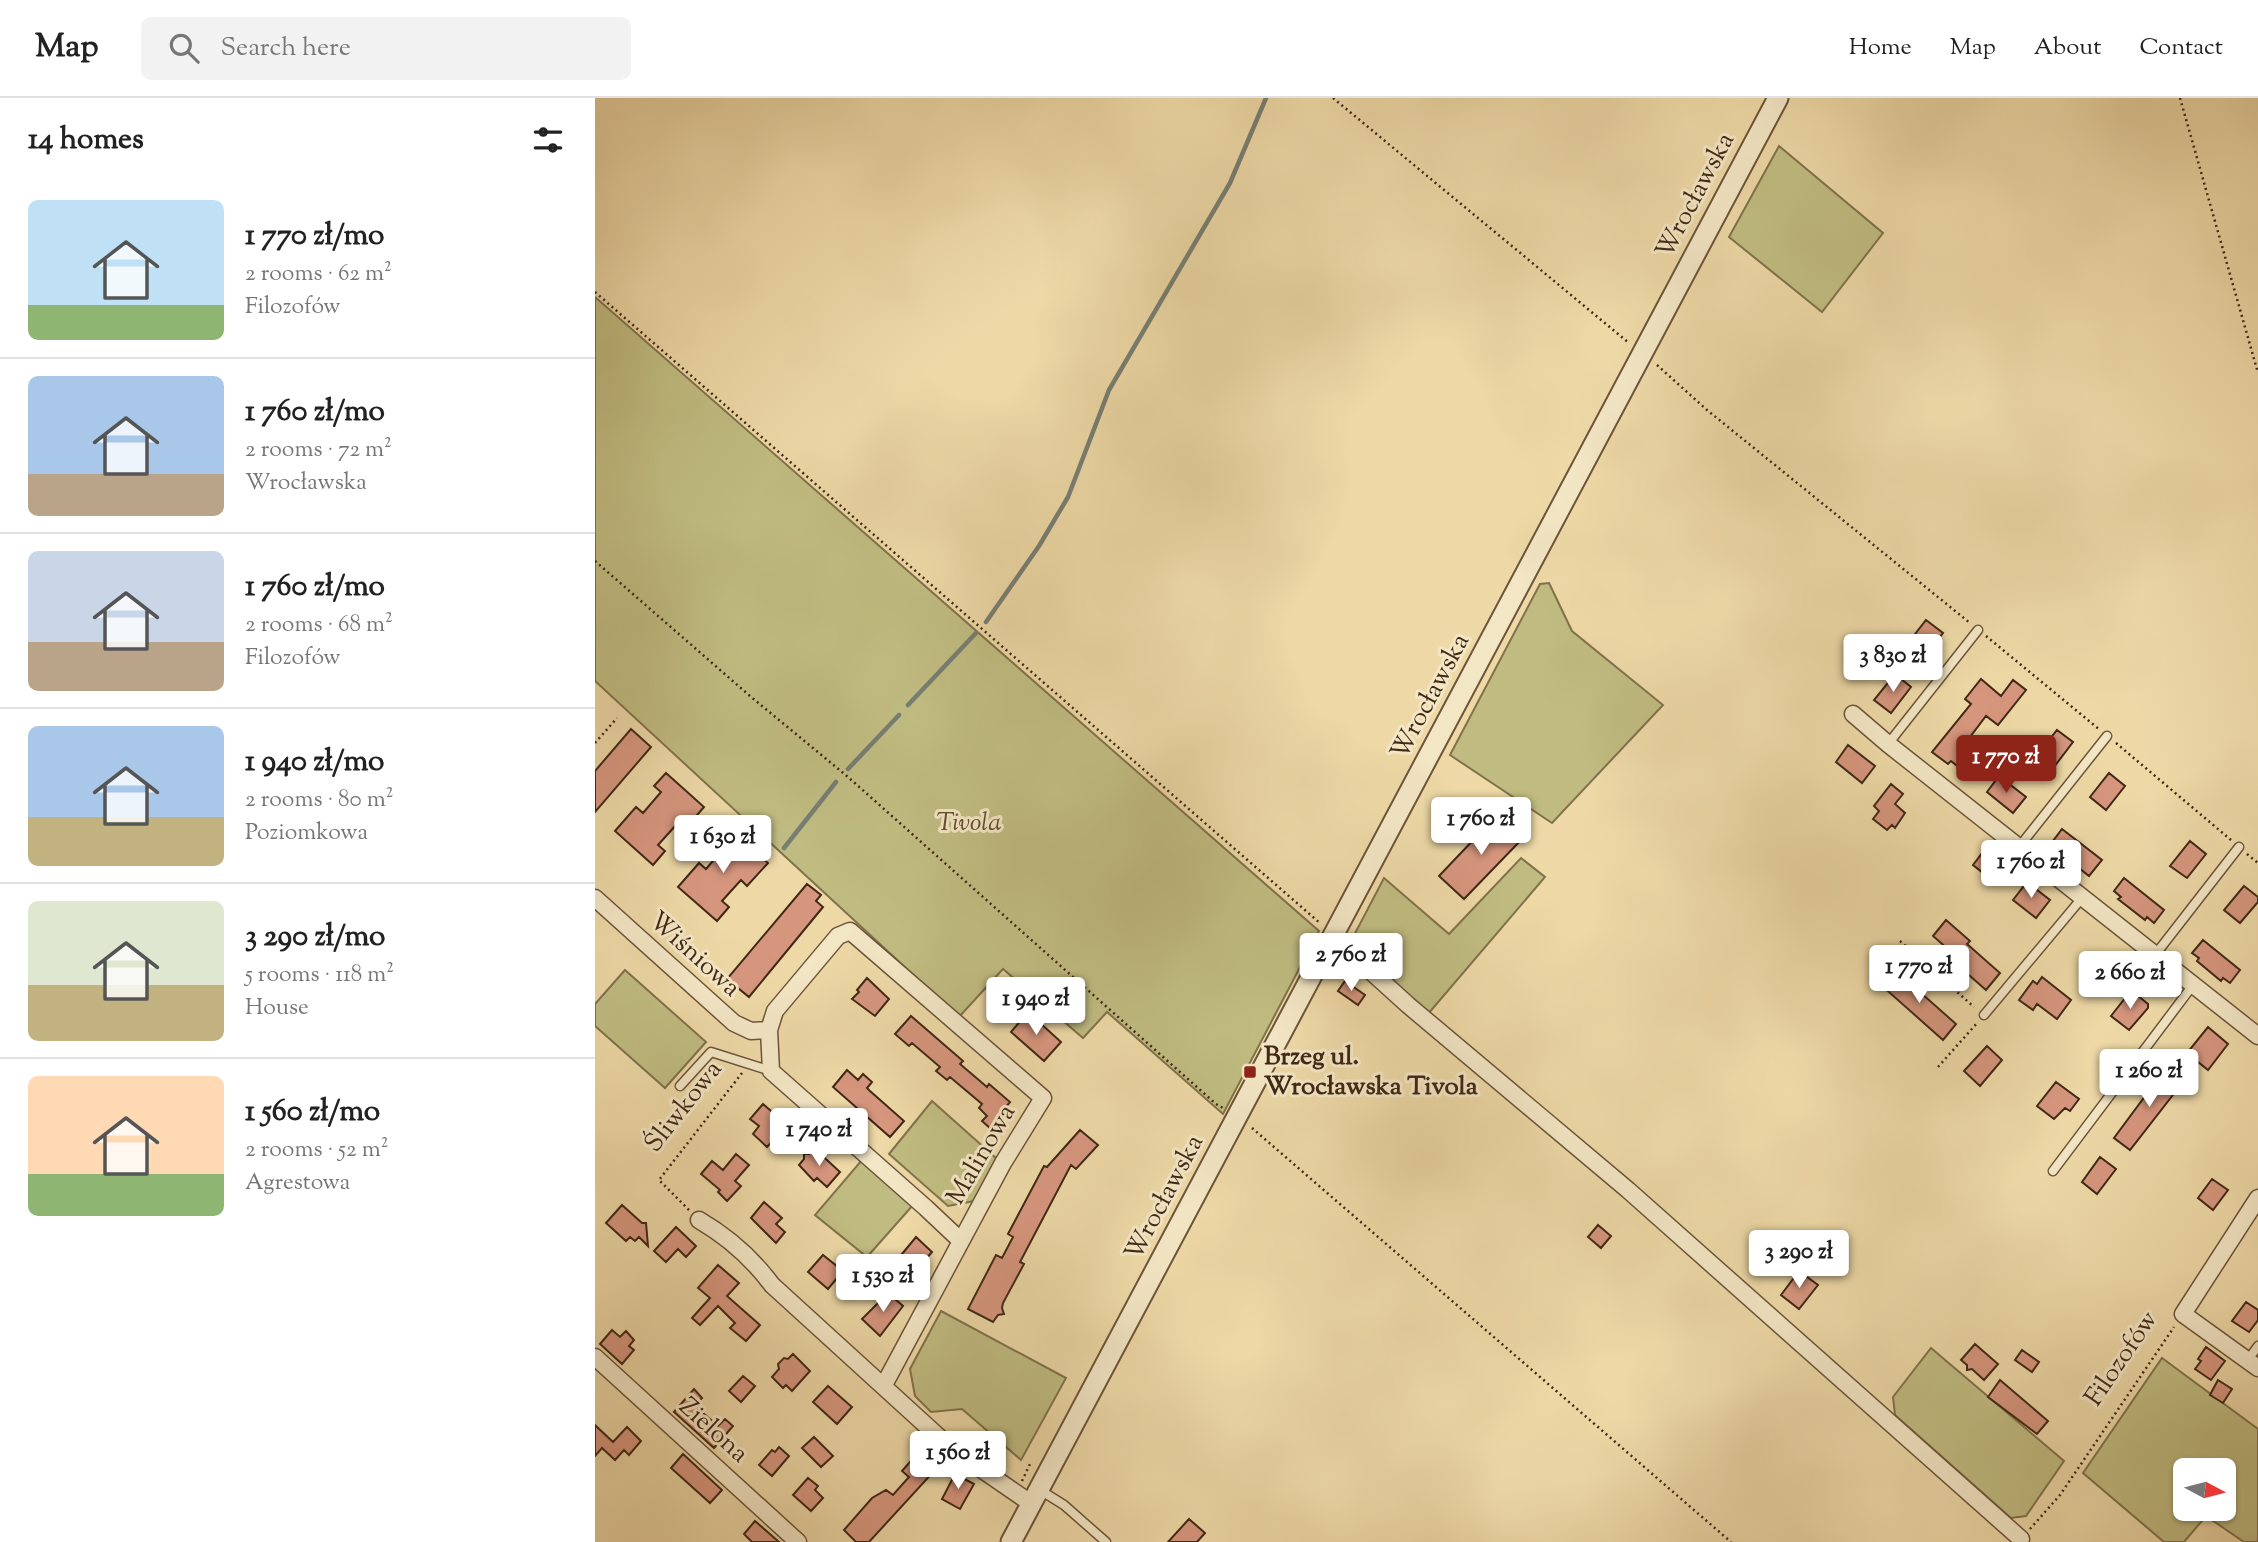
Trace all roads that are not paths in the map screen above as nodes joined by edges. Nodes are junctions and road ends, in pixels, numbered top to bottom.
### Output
1 (1778, 98) edge
2 (1978, 630) road end
3 (1853, 713) dead end
4 (2107, 736) road end
5 (1888, 744) junction
6 (2239, 847) road end
7 (2019, 848) junction
8 (595, 898) edge
9 (2082, 898) junction
10 (1333, 937) junction
11 (2155, 955) junction
12 (2193, 985) junction
13 (1984, 1015) road end
14 (769, 1030) junction
15 (2258, 1036) edge
16 (771, 1071) junction
17 (680, 1086) dead end
18 (2053, 1171) dead end
19 (2258, 1198) edge
20 (699, 1220) road end
21 (961, 1241) junction
22 (2258, 1346) edge
23 (595, 1357) edge
24 (2253, 1365) edge
25 (884, 1385) junction
26 (1036, 1497) junction
27 (2021, 1539) road end
28 (798, 1542) edge
29 (1011, 1542) edge
30 (1106, 1542) edge

1 - 10 street, Wrocławska
2 - 5 lane
3 - 5 street
4 - 7 lane
5 - 7 street
6 - 11 lane
7 - 9 street
8 - 14 street, Wiśniowa
9 - 11 street
9 - 13 lane
10 - 26 street, Wrocławska
10 - 27 street
11 - 12 street
12 - 15 street
12 - 18 lane
14 - 16 street
14 - 21 street, Malinowa
16 - 17 lane
16 - 21 street
19 - 24 street, Filozofów
20 - 25 street
21 - 25 street, Malinowa
22 - 24 lane
23 - 28 street, Zielona
25 - 26 street
26 - 29 street, Wrocławska
26 - 30 lane

